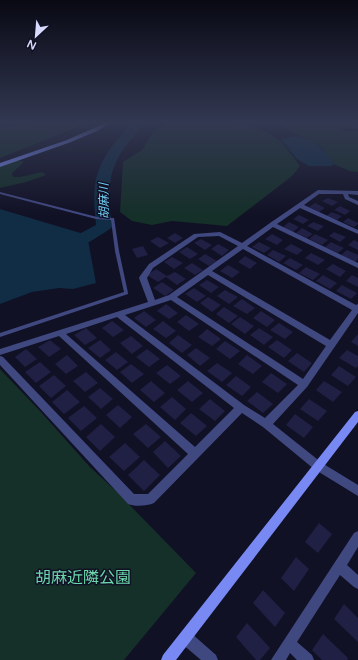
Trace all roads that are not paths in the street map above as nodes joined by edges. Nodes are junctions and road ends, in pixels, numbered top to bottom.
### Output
1 (32, 154) edge
2 (0, 165) edge
3 (0, 193) edge
4 (345, 193) junction
5 (358, 193) edge
6 (358, 203) edge
7 (299, 205) junction
8 (272, 224) junction
9 (358, 232) edge
10 (242, 248) junction
11 (358, 266) edge
12 (208, 272) junction
13 (172, 297) junction
14 (152, 303) junction
15 (357, 308) edge
16 (118, 314) junction
17 (60, 333) junction
18 (0, 335) edge
19 (332, 345) junction
20 (0, 352) edge
21 (0, 358) edge
22 (304, 384) junction
23 (241, 408) junction
24 (358, 415) edge
25 (266, 424) junction
26 (196, 454) junction
27 (318, 466) junction
28 (358, 491) edge
29 (358, 537) edge
30 (339, 566) junction
31 (358, 583) edge
32 (186, 638) junction
33 (289, 642) junction
34 (168, 660) edge
35 (212, 660) edge
36 (278, 660) edge
37 (307, 660) edge

1 - 2 street
3 - 18 lane
4 - 5 street
4 - 6 street
4 - 7 street
7 - 8 street
7 - 9 street
8 - 10 street
8 - 11 street
10 - 12 street
10 - 14 street
10 - 15 street
12 - 13 street
12 - 19 street
13 - 14 street
13 - 22 street
14 - 16 street
15 - 19 street
16 - 17 street
16 - 23 street
17 - 20 street
17 - 26 street
19 - 22 street
21 - 26 street
22 - 25 street
23 - 25 street
23 - 26 street
24 - 27 street
25 - 27 street
27 - 28 street
27 - 32 street
29 - 30 street
30 - 31 street
30 - 33 street
32 - 34 street
32 - 35 street
33 - 36 street
33 - 37 street

